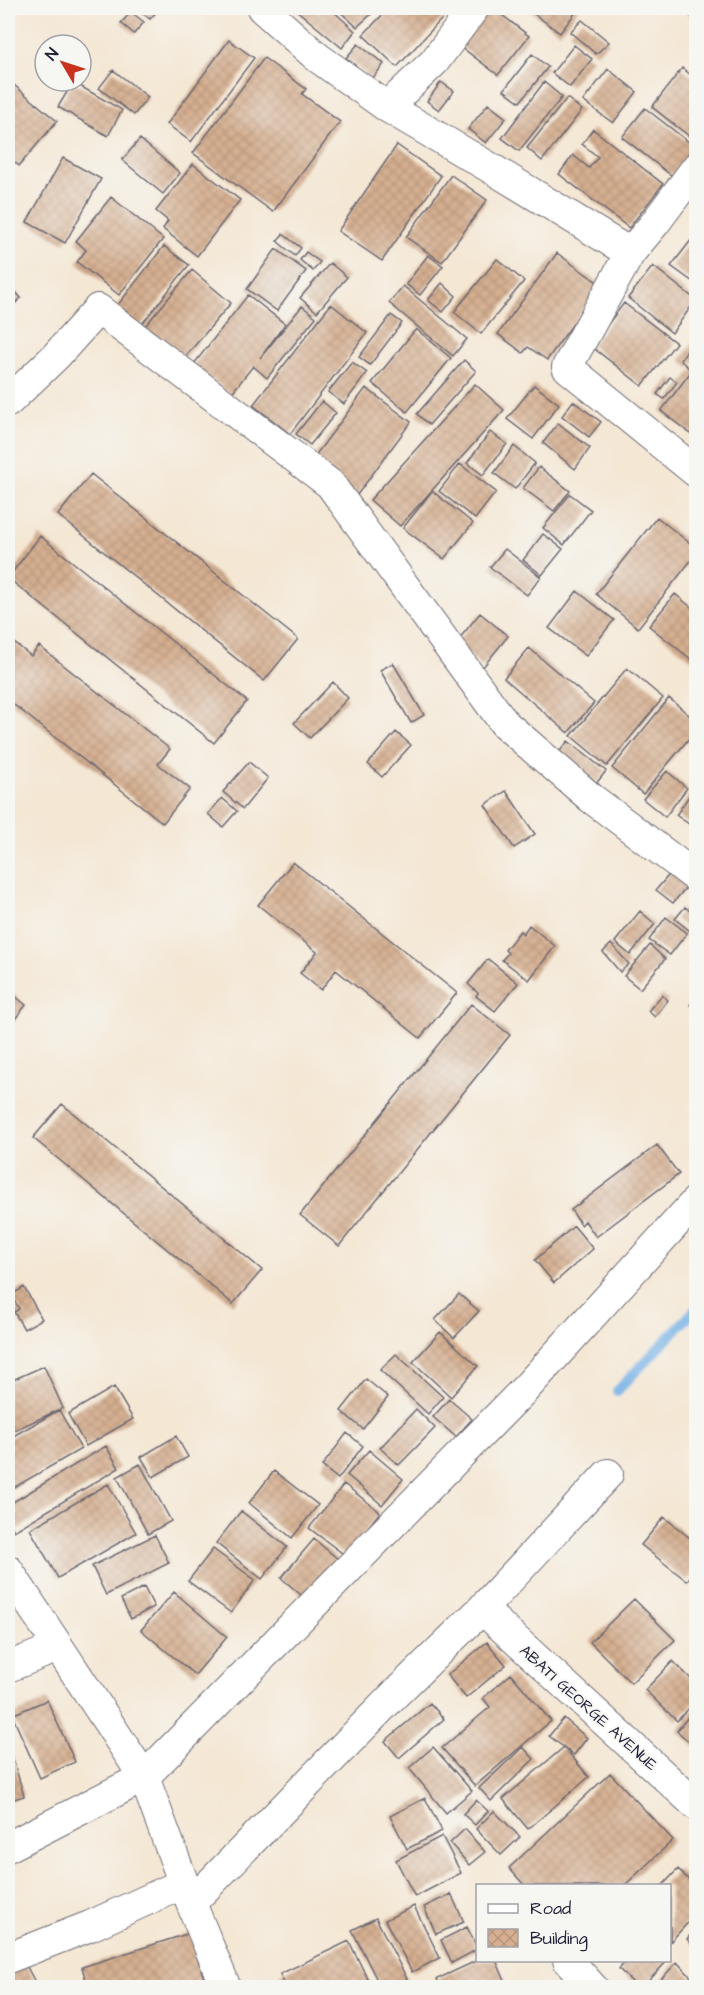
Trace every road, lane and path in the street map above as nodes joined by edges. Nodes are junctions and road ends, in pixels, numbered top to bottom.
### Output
1 (262, 8) edge
2 (474, 8) edge
3 (387, 107) junction
4 (696, 168) edge
5 (630, 253) junction
6 (8, 402) edge
7 (696, 472) edge
8 (696, 877) edge
9 (696, 1201) edge
10 (608, 1474) dead end
11 (8, 1570) edge
12 (482, 1609) junction
13 (58, 1647) junction
14 (8, 1667) edge
15 (144, 1777) junction
16 (696, 1805) edge
17 (8, 1847) edge
18 (187, 1893) junction
19 (8, 1958) edge
20 (569, 1962) edge
21 (226, 1988) edge
22 (592, 1988) edge

1 - 3 street
2 - 3 street
3 - 5 street
4 - 5 street
5 - 7 street
6 - 8 street
9 - 15 street
10 - 12 street
11 - 13 street
12 - 16 street, ABATI GEORGE AVENUE
12 - 18 street
13 - 14 street
13 - 15 street
15 - 17 street
15 - 18 street
18 - 19 street
18 - 21 street
20 - 22 street

